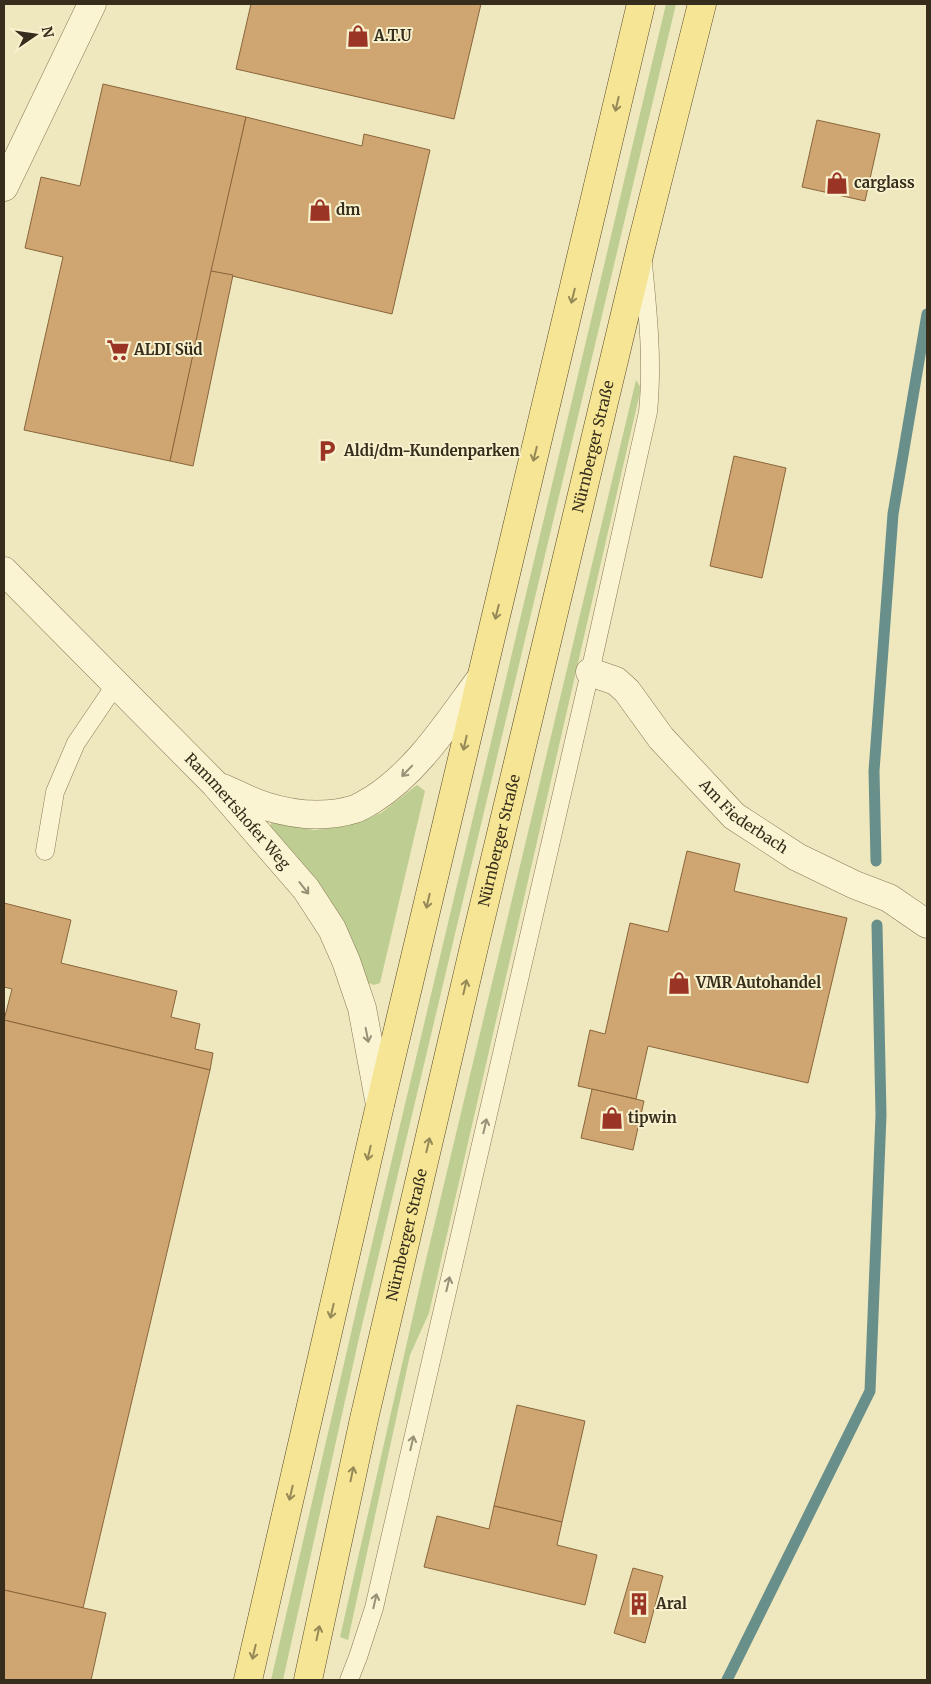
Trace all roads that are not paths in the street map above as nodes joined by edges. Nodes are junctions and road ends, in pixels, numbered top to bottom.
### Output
1 (92, 4) edge
2 (626, 4) edge
3 (641, 4) edge
4 (702, 4) edge
5 (628, 57) junction
6 (4, 188) edge
7 (641, 248) junction
8 (4, 571) edge
9 (590, 672) junction
10 (480, 678) junction
11 (116, 684) junction
12 (215, 784) junction
13 (45, 851) dead end
14 (927, 924) edge
15 (380, 1106) junction
16 (248, 1680) edge
17 (308, 1680) edge
18 (349, 1680) edge

1 - 6 street
2 - 5 street
3 - 5 main road
4 - 7 main road, Nürnberger Straße
5 -> 10 main road
7 - 9 lane
17 -> 7 main road, Nürnberger Straße
8 - 11 street, Rammertshofer Weg
9 - 14 street, Am Fiederbach
18 -> 9 lane
10 -> 12 street
10 -> 15 main road
11 - 12 street, Rammertshofer Weg
11 - 13 lane
12 -> 15 street, Rammertshofer Weg
15 -> 16 main road

